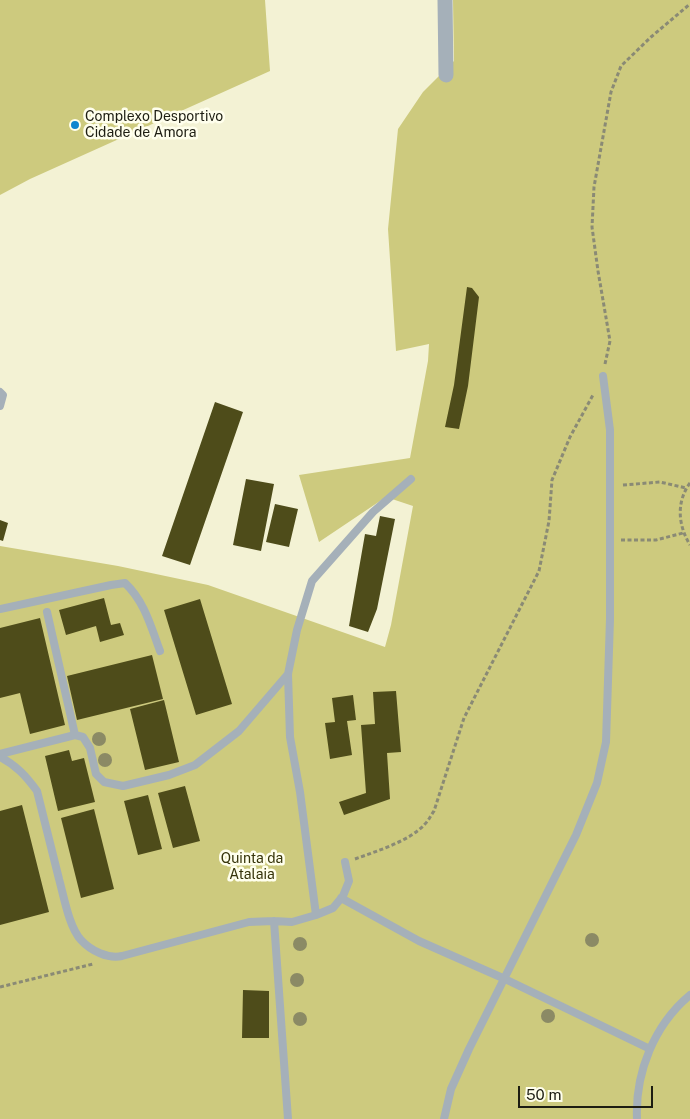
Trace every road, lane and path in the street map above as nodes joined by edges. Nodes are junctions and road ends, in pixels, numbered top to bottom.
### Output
1 (445, 0) edge
2 (690, 4) edge
3 (446, 75) dead end
4 (603, 376) junction
5 (0, 392) edge
6 (0, 406) edge
7 (410, 479) dead end
8 (690, 483) edge
9 (611, 486) junction
10 (686, 488) junction
11 (683, 533) junction
12 (610, 540) junction
13 (690, 544) edge
14 (0, 609) edge
15 (47, 612) dead end
16 (160, 651) dead end
17 (288, 674) junction
18 (75, 735) junction
19 (0, 755) edge
20 (345, 862) joint
21 (341, 898) junction
22 (316, 915) junction
23 (274, 921) junction
24 (116, 957) junction
25 (504, 978) junction
26 (0, 988) edge
27 (690, 995) edge
28 (650, 1049) junction
29 (288, 1119) edge
30 (444, 1119) edge
31 (637, 1119) edge

1 - 3 street
2 - 4 path
4 - 9 lane
4 - 20 path
5 - 6 lane
7 - 17 lane
8 - 10 path
9 - 10 path
9 - 12 lane
10 - 11 path
11 - 12 path
11 - 13 path
12 - 25 lane
14 - 16 lane
15 - 18 lane
17 - 18 lane
17 - 22 lane
18 - 19 lane
19 - 24 lane
20 - 21 lane
21 - 22 lane
21 - 25 lane
22 - 23 lane
23 - 24 lane
23 - 29 lane
24 - 26 path
25 - 28 lane
25 - 30 lane
27 - 28 lane
28 - 31 lane

